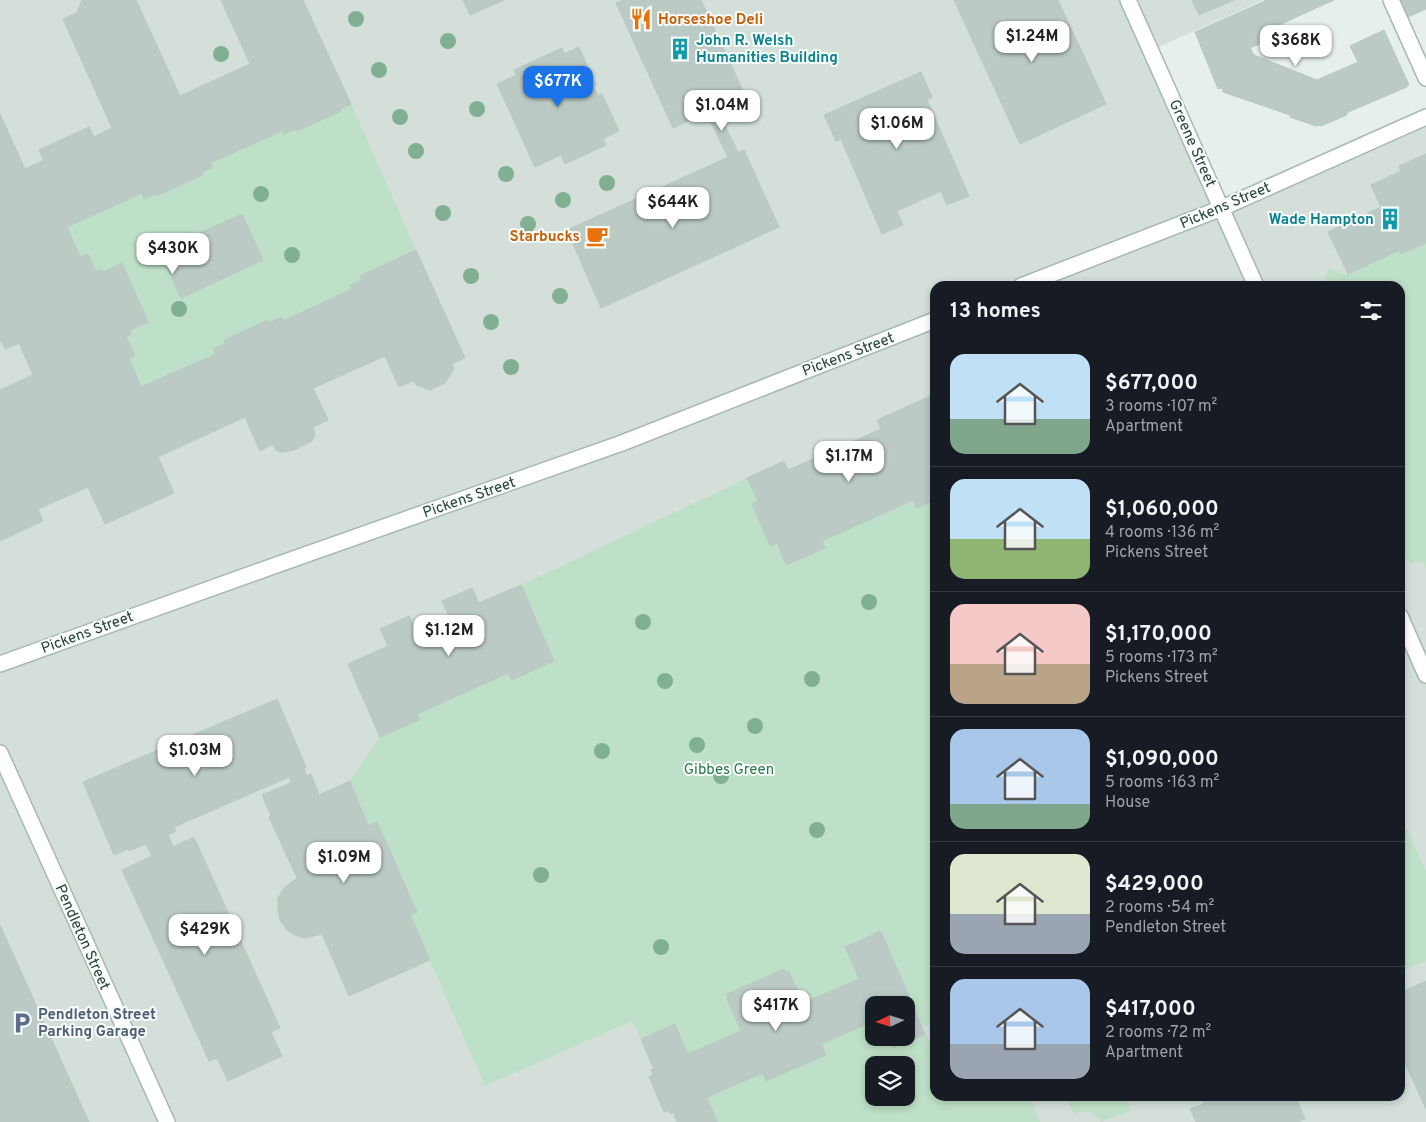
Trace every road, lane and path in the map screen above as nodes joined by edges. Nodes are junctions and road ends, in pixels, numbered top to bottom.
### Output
1 (1128, 0) edge
2 (1391, 0) edge
3 (1426, 78) edge
4 (1426, 117) edge
5 (1222, 208) junction
6 (1034, 281) edge
7 (1254, 281) edge
8 (930, 322) edge
9 (1405, 627) edge
10 (0, 664) edge
11 (1426, 675) edge
12 (0, 753) edge
13 (167, 1122) edge

1 - 5 street, Greene Street
2 - 3 street
4 - 5 street, Pickens Street
5 - 6 street, Pickens Street
5 - 7 street, Greene Street
8 - 10 street, Pickens Street
9 - 11 street
12 - 13 street, Pendleton Street

